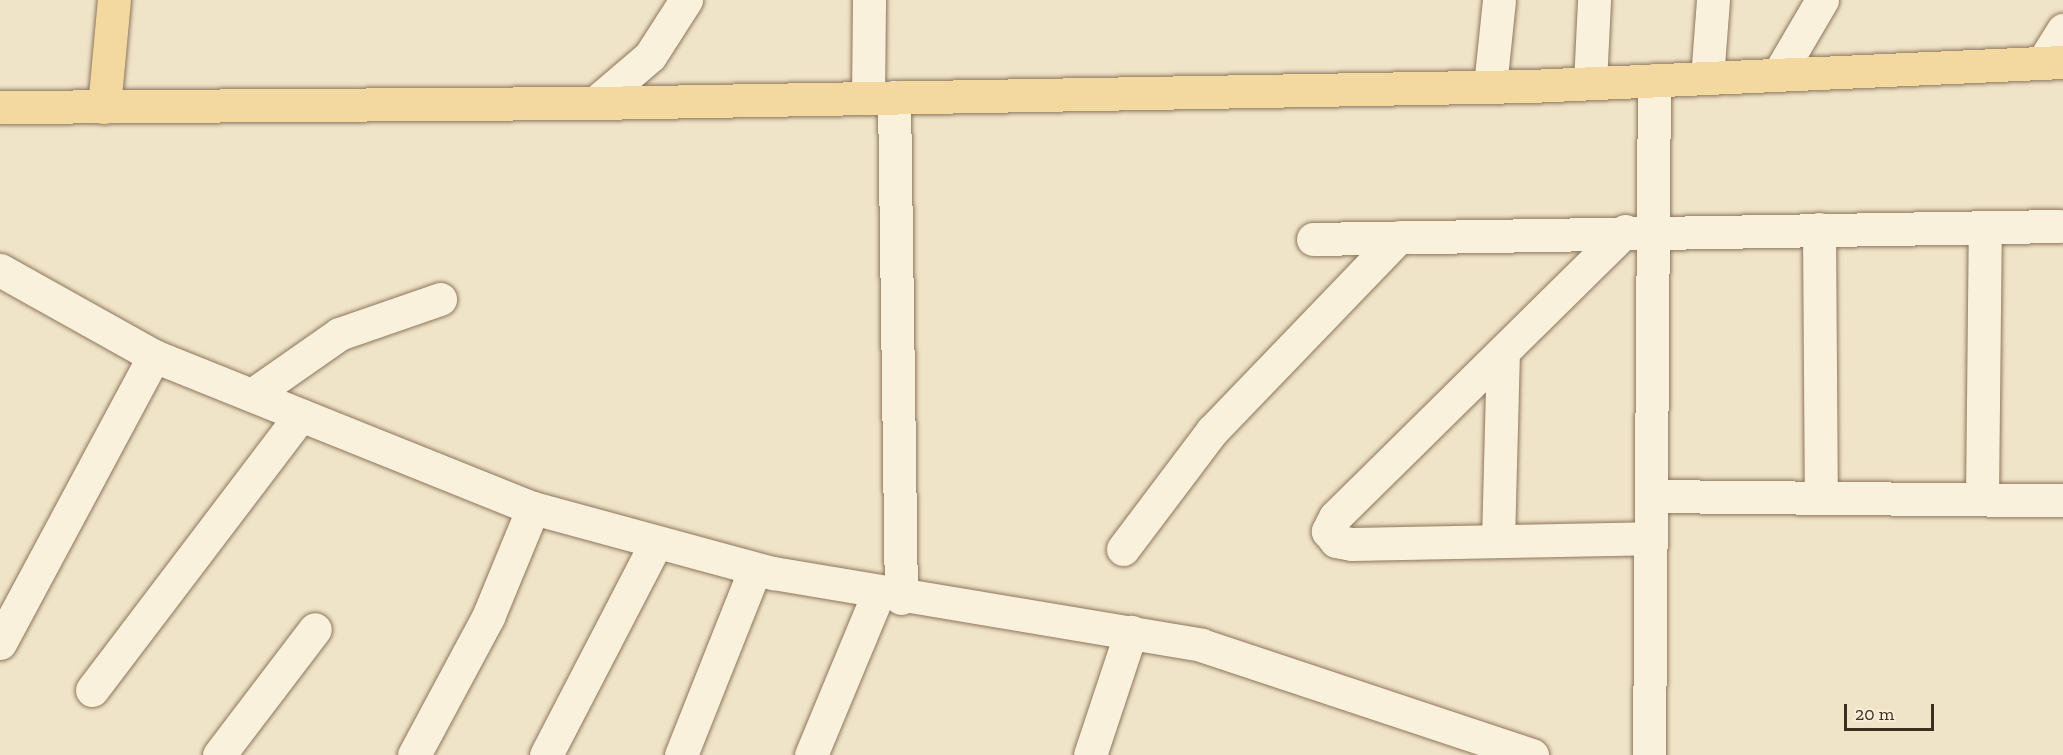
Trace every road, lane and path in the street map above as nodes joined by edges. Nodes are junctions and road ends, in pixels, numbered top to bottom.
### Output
1 (114, 0) edge
2 (686, 0) edge
3 (868, 0) edge
4 (1499, 0) edge
5 (1594, 0) edge
6 (1713, 0) edge
7 (1822, 0) edge
8 (2063, 30) edge
9 (2053, 62) edge
10 (1778, 75) junction
11 (1707, 78) junction
12 (1654, 80) junction
13 (1590, 83) junction
14 (1490, 86) junction
15 (881, 98) junction
16 (595, 103) junction
17 (0, 107) edge
18 (104, 107) junction
19 (2059, 226) dead end
20 (1985, 227) junction
21 (1819, 229) junction
22 (1639, 231) junction
23 (1399, 237) junction
24 (1313, 239) dead end
25 (0, 270) edge
26 (440, 299) dead end
27 (1503, 352) junction
28 (154, 356) junction
29 (252, 395) junction
30 (301, 415) junction
31 (1651, 496) junction
32 (1821, 498) junction
33 (1982, 499) junction
34 (2063, 500) edge
35 (533, 508) junction
36 (1650, 538) junction
37 (1498, 541) junction
38 (656, 543) junction
39 (1124, 549) dead end
40 (755, 569) junction
41 (890, 596) junction
42 (315, 629) dead end
43 (1131, 632) junction
44 (0, 643) edge
45 (92, 690) dead end
46 (817, 753) edge
47 (219, 755) edge
48 (414, 755) edge
49 (546, 755) edge
50 (681, 755) edge
51 (1090, 755) edge
52 (1532, 755) edge
53 (1649, 755) edge

1 - 18 main road
2 - 16 street
3 - 15 street
4 - 14 street
5 - 13 street
6 - 11 street
7 - 10 street
8 - 9 street
9 - 10 main road
10 - 11 main road
11 - 12 main road
12 - 13 main road
12 - 22 street
13 - 14 main road
14 - 15 main road
15 - 16 main road
15 - 41 street
16 - 18 main road
17 - 18 main road
19 - 20 street
20 - 21 street
20 - 33 street
21 - 22 street
21 - 32 street
22 - 23 street
22 - 27 street
22 - 31 street
23 - 24 street
23 - 39 street
25 - 28 street
26 - 29 street
27 - 37 street
27 - 37 street
28 - 29 street
28 - 44 street
29 - 30 street
30 - 35 street
30 - 45 street
31 - 32 street
31 - 36 street
32 - 33 street
33 - 34 street
35 - 38 street
35 - 48 street
36 - 37 street
36 - 53 street
38 - 40 street
38 - 49 street
40 - 41 street
40 - 50 street
41 - 43 street
41 - 46 street
42 - 47 street
43 - 51 street
43 - 52 street

